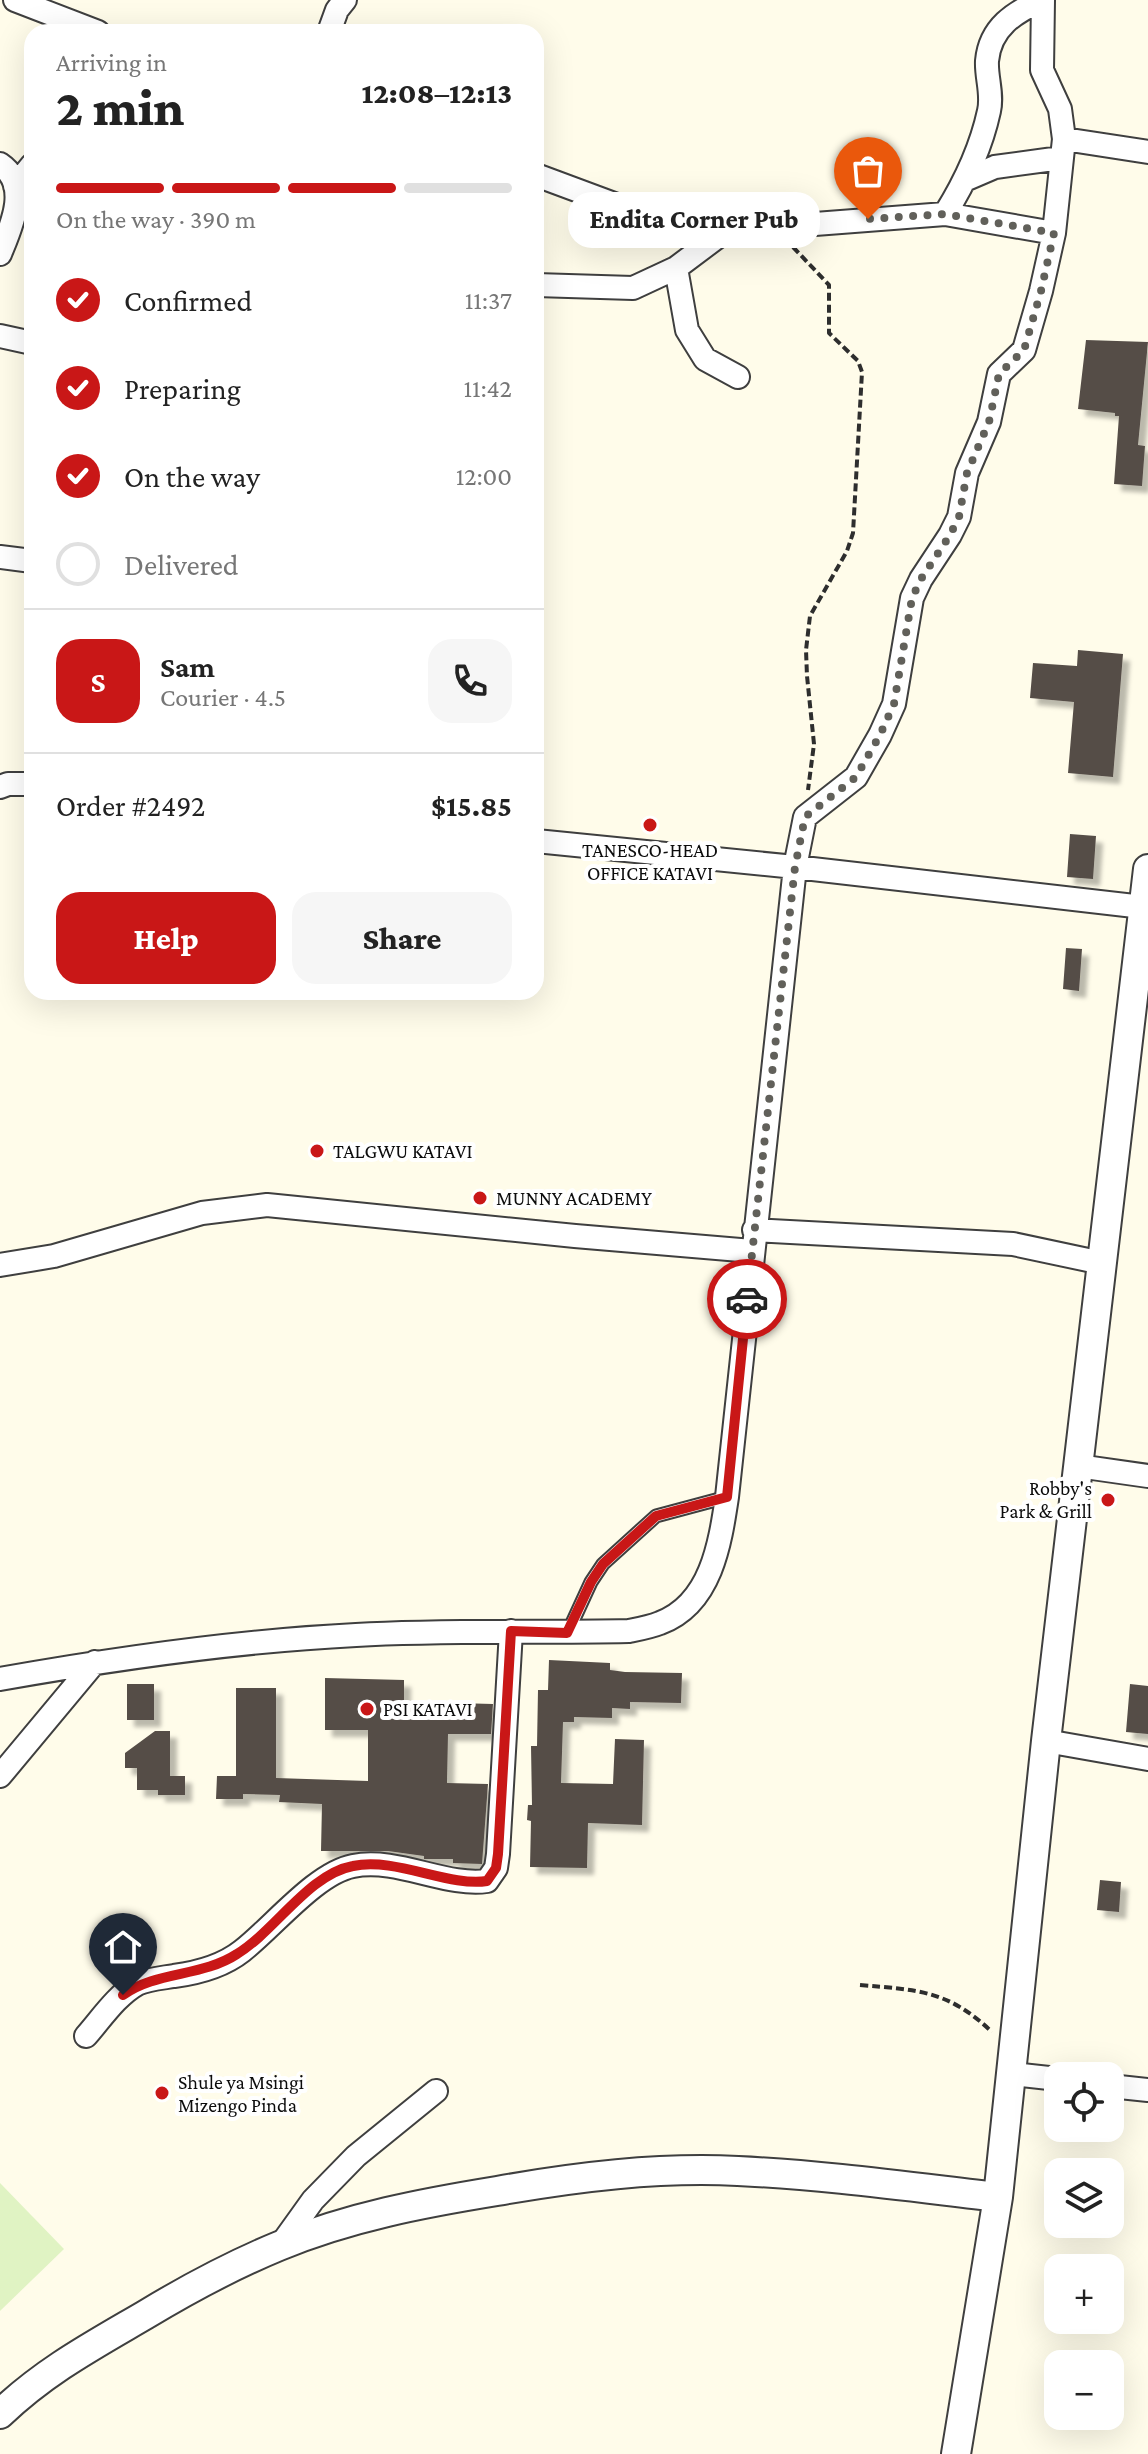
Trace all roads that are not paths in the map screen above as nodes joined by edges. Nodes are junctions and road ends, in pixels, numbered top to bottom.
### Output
1 (15, 0) edge
2 (345, 0) edge
3 (1043, 0) edge
4 (77, 24) edge
5 (332, 24) edge
6 (1062, 148) junction
7 (1148, 152) edge
8 (0, 164) edge
9 (24, 175) edge
10 (544, 178) edge
11 (967, 179) junction
12 (15, 186) junction
13 (945, 214) junction
14 (1054, 233) junction
15 (720, 235) junction
16 (0, 254) edge
17 (676, 268) junction
18 (544, 285) edge
19 (0, 337) edge
20 (24, 342) edge
21 (738, 377) dead end
22 (0, 557) edge
23 (24, 560) edge
24 (3, 783) edge
25 (24, 784) edge
26 (544, 842) edge
27 (795, 867) junction
28 (1148, 869) edge
29 (1143, 907) junction
30 (753, 1240) junction
31 (1102, 1263) junction
32 (0, 1265) edge
33 (1078, 1466) junction
34 (1148, 1476) edge
35 (727, 1497) junction
36 (511, 1631) junction
37 (567, 1633) junction
38 (95, 1662) junction
39 (0, 1679) edge
40 (1046, 1741) junction
41 (1148, 1759) edge
42 (0, 1776) edge
43 (86, 2036) dead end
44 (1013, 2063) junction
45 (1044, 2074) edge
46 (1124, 2087) edge
47 (1148, 2090) edge
48 (436, 2091) dead end
49 (998, 2197) junction
50 (280, 2246) junction
51 (0, 2414) edge
52 (956, 2454) edge

1 - 4 street
2 - 5 street
3 - 6 street
3 - 11 street
6 - 7 street
6 - 11 street
6 - 14 street
8 - 12 street
9 - 12 street
10 - 15 street
11 - 13 street
12 - 16 street
13 - 14 street
13 - 15 street
14 - 27 street
15 - 17 street
17 - 18 street
17 - 21 street
19 - 20 street
22 - 23 street
24 - 25 street
26 - 27 street
27 - 29 street
27 - 30 street
28 - 29 street
29 - 31 street
30 - 31 street
30 - 32 street
30 - 35 street
31 - 33 street
33 - 34 street
33 - 40 street
35 - 37 lane
35 - 37 street
36 - 37 street
36 - 38 street
36 - 43 street
38 - 39 street
38 - 42 street
40 - 41 street
40 - 44 street
44 - 45 street
44 - 49 street
46 - 47 street
48 - 50 street
49 - 50 street
49 - 52 street
50 - 51 street

